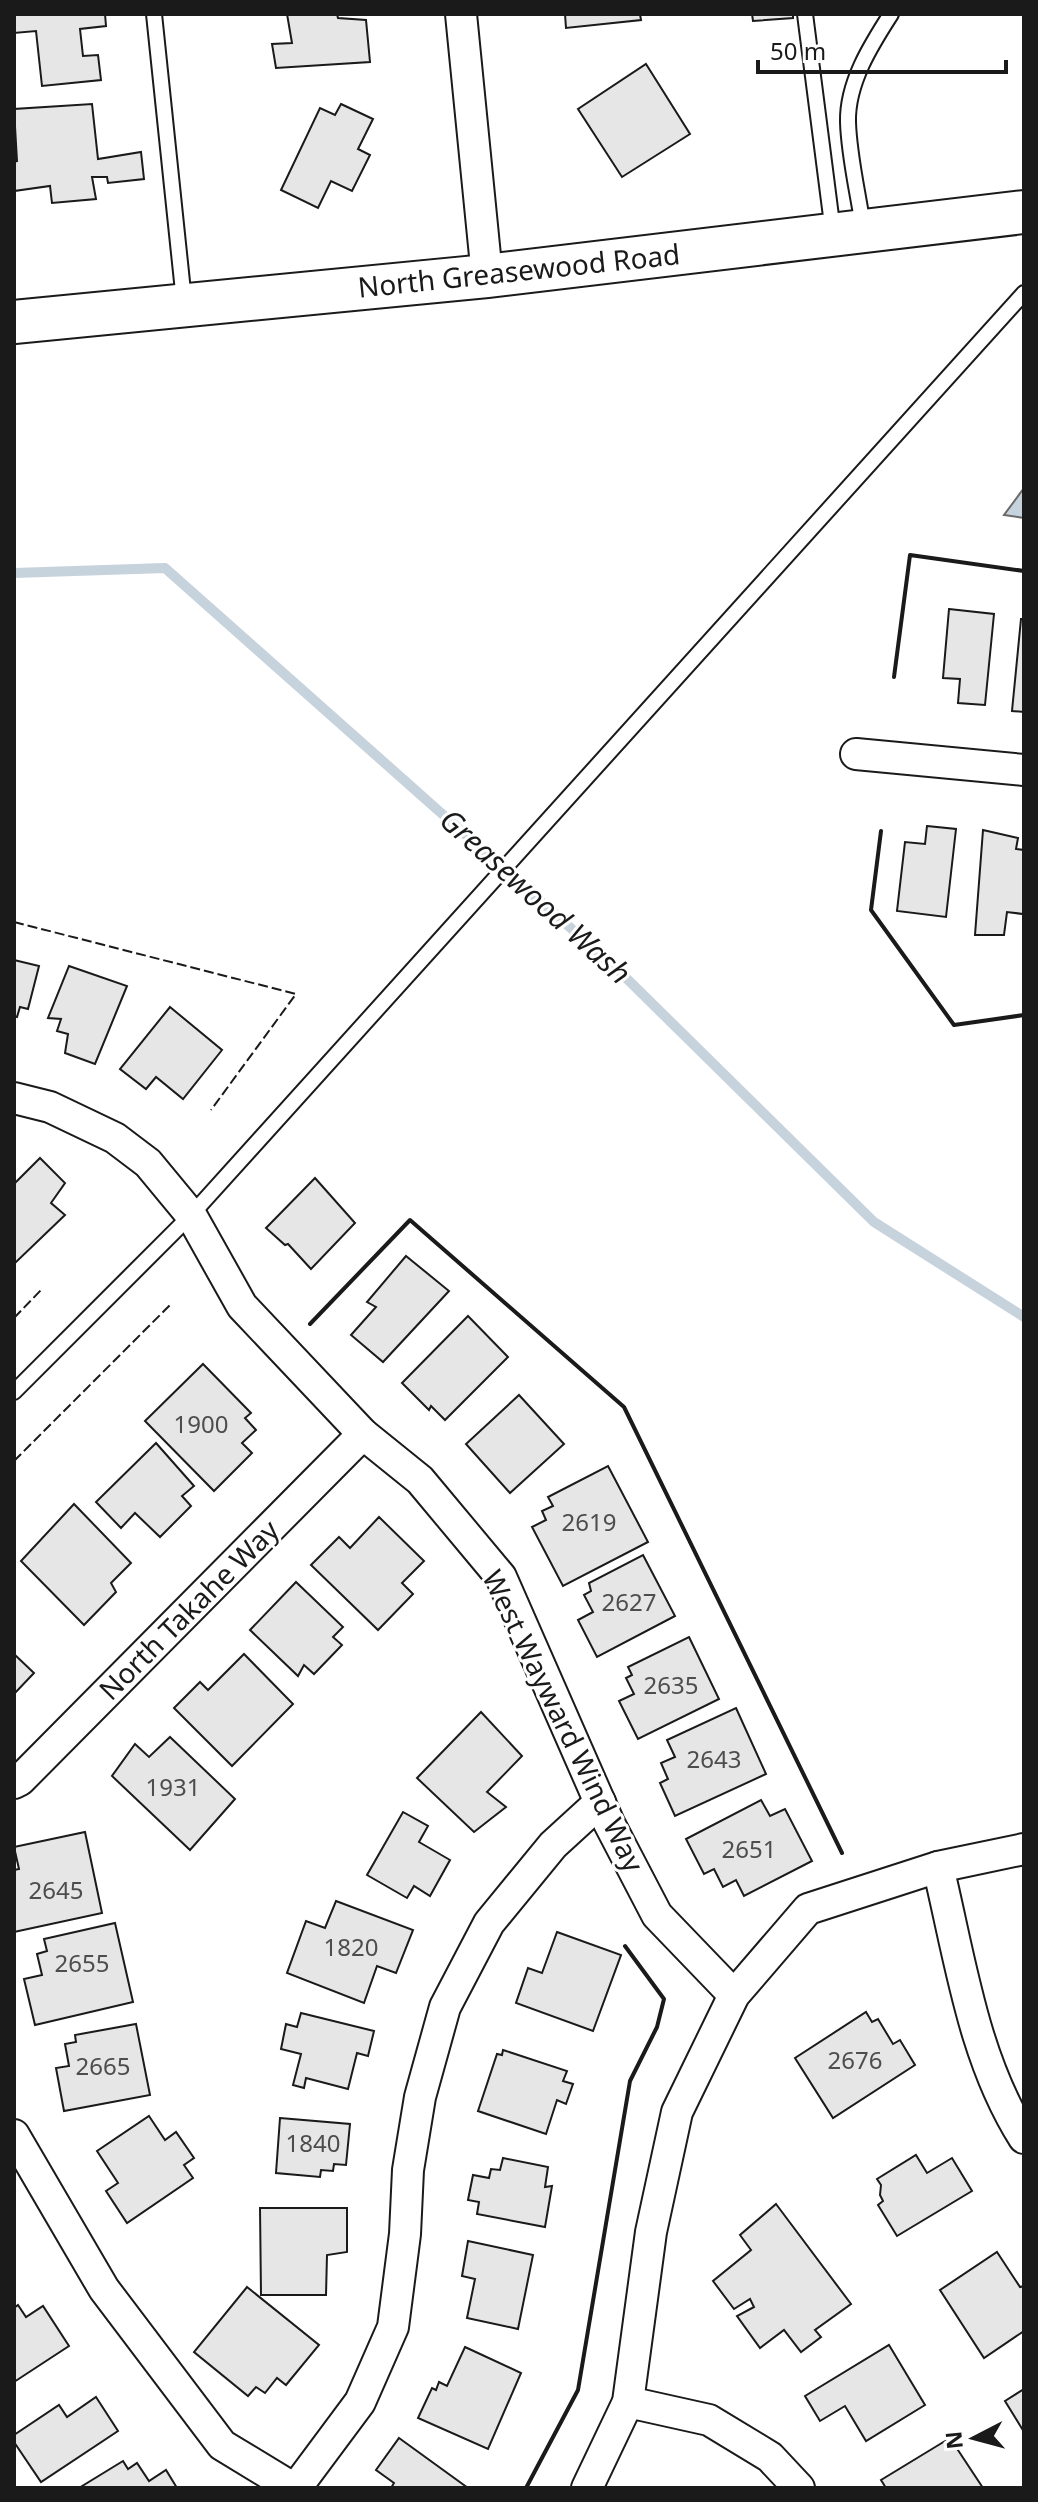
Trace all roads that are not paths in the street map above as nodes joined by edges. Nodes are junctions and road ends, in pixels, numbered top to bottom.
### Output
1 (154, 14) edge
2 (461, 14) edge
3 (805, 14) edge
4 (891, 14) edge
5 (1024, 212) edge
6 (848, 233) junction
7 (487, 276) junction
8 (1024, 293) edge
9 (184, 306) junction
10 (14, 322) edge
11 (856, 754) dead end
12 (1024, 770) edge
13 (14, 1098) edge
14 (191, 1215) junction
15 (14, 1392) edge
16 (363, 1434) junction
17 (14, 1783) edge
18 (600, 1802) junction
19 (1024, 1849) edge
20 (938, 1867) junction
21 (734, 1995) junction
22 (14, 2135) edge
23 (1024, 2138) edge
24 (628, 2402) junction
25 (294, 2488) edge
26 (587, 2488) edge
27 (799, 2488) edge

1 - 9 lane
2 - 7 street
3 - 6 lane
4 - 6 lane
5 - 6 street, North Greasewood Road
6 - 7 street, North Greasewood Road
7 - 9 street, North Greasewood Road
8 - 14 lane
9 - 10 street, North Greasewood Road
11 - 12 street
13 - 14 street, West Wayward Wind Way
14 - 15 lane
14 - 16 street, West Wayward Wind Way
16 - 17 street, North Takahe Way
16 - 18 street, West Wayward Wind Way
18 - 21 street, West Wayward Wind Way
18 - 25 street
19 - 20 street
20 - 21 street
20 - 23 street
21 - 24 street
22 - 25 street
24 - 26 street
24 - 27 street

